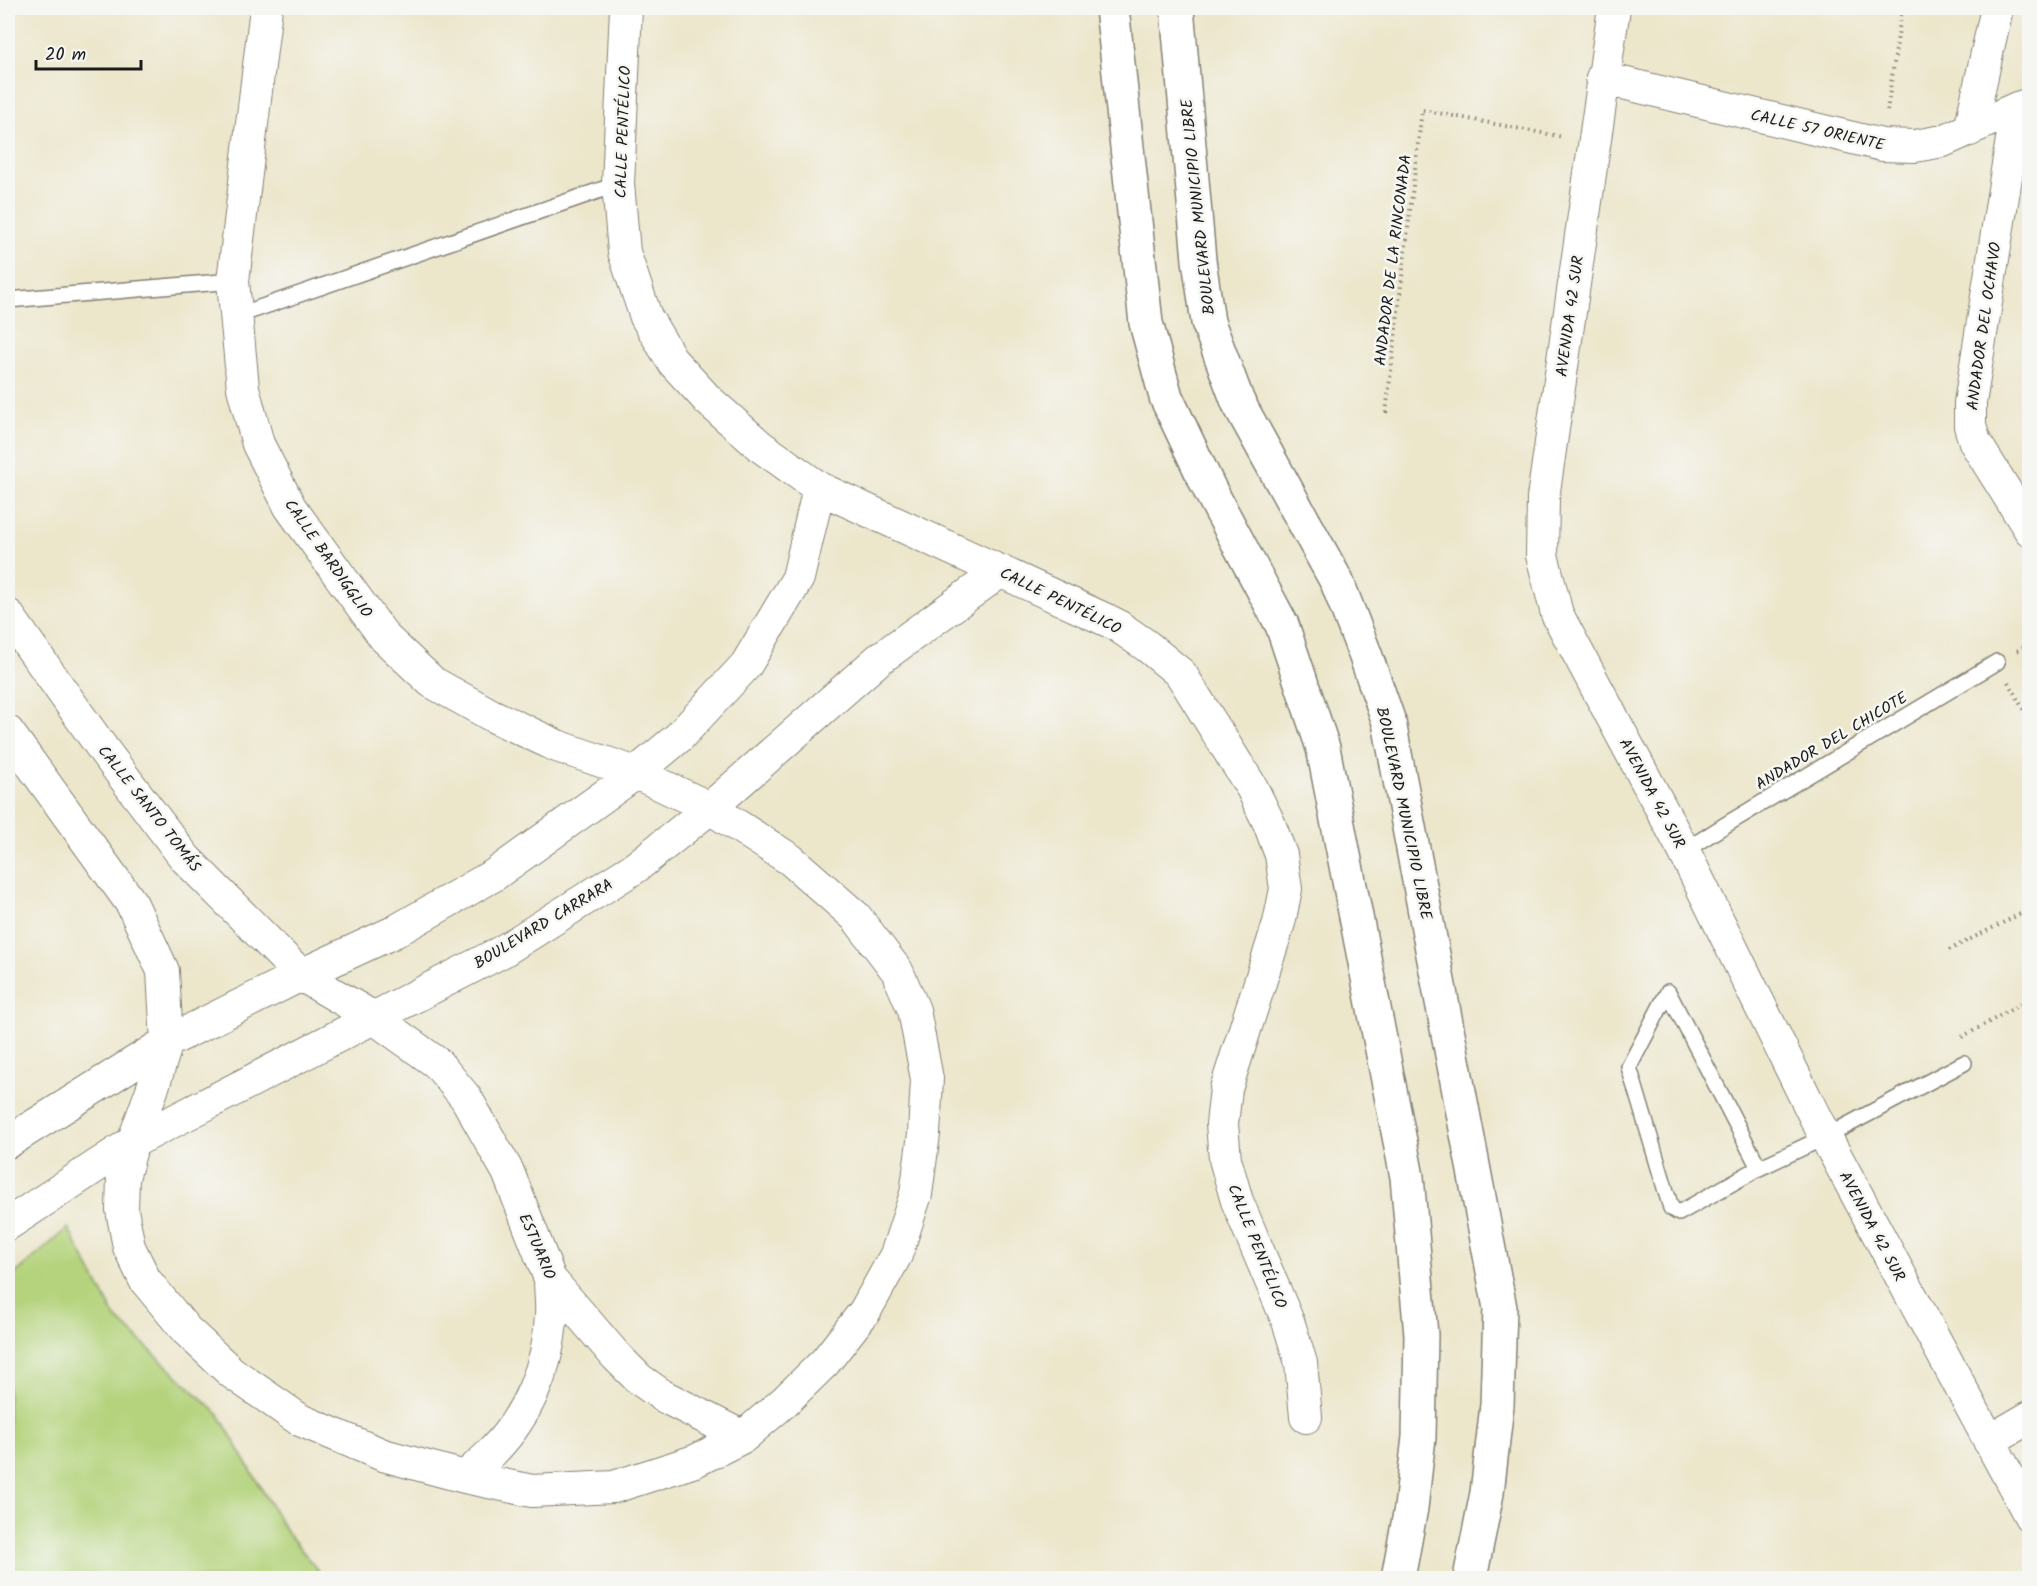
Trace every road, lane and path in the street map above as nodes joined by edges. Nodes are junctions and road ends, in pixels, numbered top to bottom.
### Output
1 (266, 8) edge
2 (626, 8) edge
3 (1112, 8) edge
4 (1177, 8) edge
5 (1614, 8) edge
6 (1902, 8) edge
7 (1997, 8) edge
8 (1602, 78) junction
9 (2023, 106) edge
10 (1970, 130) junction
11 (1593, 143) junction
12 (1882, 145) junction
13 (618, 184) junction
14 (233, 281) junction
15 (8, 300) edge
16 (236, 316) junction
17 (1386, 413) dead end
18 (819, 488) junction
19 (2030, 530) edge
20 (1001, 571) junction
21 (8, 615) edge
22 (1997, 662) joint
23 (2030, 721) edge
24 (8, 732) edge
25 (636, 773) junction
26 (710, 808) junction
27 (1684, 851) junction
28 (2030, 909) edge
29 (1949, 950) dead end
30 (301, 975) junction
31 (374, 1018) junction
32 (167, 1042) junction
33 (1964, 1063) dead end
34 (1825, 1137) junction
35 (8, 1142) edge
36 (133, 1142) junction
37 (1760, 1168) junction
38 (8, 1224) edge
39 (550, 1279) junction
40 (1306, 1417) dead end
41 (2030, 1417) edge
42 (743, 1437) junction
43 (1989, 1441) junction
44 (465, 1477) junction
45 (2030, 1516) edge
46 (1398, 1578) edge
47 (1470, 1578) edge

1 - 14 street, CALLE BARDIGGLIO
2 - 13 street, CALLE PENTÉLICO
3 - 46 main road
4 - 47 main road, BOULEVARD MUNICIPIO LIBRE
5 - 8 street, AVENIDA 42 SUR
6 - 12 path
7 - 10 street
8 - 11 street, AVENIDA 42 SUR
8 - 12 street, CALLE 57 ORIENTE
9 - 10 street, CALLE 57 ORIENTE
9 - 19 street, ANDADOR DEL OCHAVO
10 - 12 street, CALLE 57 ORIENTE
11 - 17 path, ANDADOR DE LA RINCONADA
11 - 27 street, AVENIDA 42 SUR
13 - 16 lane
13 - 18 street, CALLE PENTÉLICO
14 - 15 lane
14 - 16 street, CALLE BARDIGGLIO
16 - 25 street, CALLE BARDIGGLIO
18 - 20 street, CALLE PENTÉLICO
18 - 25 street
20 - 26 street, BOULEVARD CARRARA
20 - 40 street, CALLE PENTÉLICO
21 - 30 street, CALLE SANTO TOMÁS
22 - 23 path
22 - 27 lane, ANDADOR DEL CHICOTE
24 - 32 street
25 - 26 street, CALLE BARDIGGLIO
25 - 30 street
26 - 31 street, BOULEVARD CARRARA
26 - 42 street, CALLE BARDIGGLIO
27 - 34 street, AVENIDA 42 SUR
28 - 29 path
30 - 31 street, CALLE SANTO TOMÁS
30 - 32 street
31 - 36 street, BOULEVARD CARRARA
31 - 39 street, ESTUARIO
32 - 35 street
32 - 36 street
33 - 34 lane
34 - 37 lane
34 - 43 street, AVENIDA 42 SUR
36 - 38 street, BOULEVARD CARRARA
36 - 44 street, CALLE BARDIGGLIO
37 - 37 lane
39 - 42 street, ESTUARIO
39 - 44 street
41 - 43 street
42 - 44 street, CALLE BARDIGGLIO
43 - 45 street, AVENIDA 42 SUR

